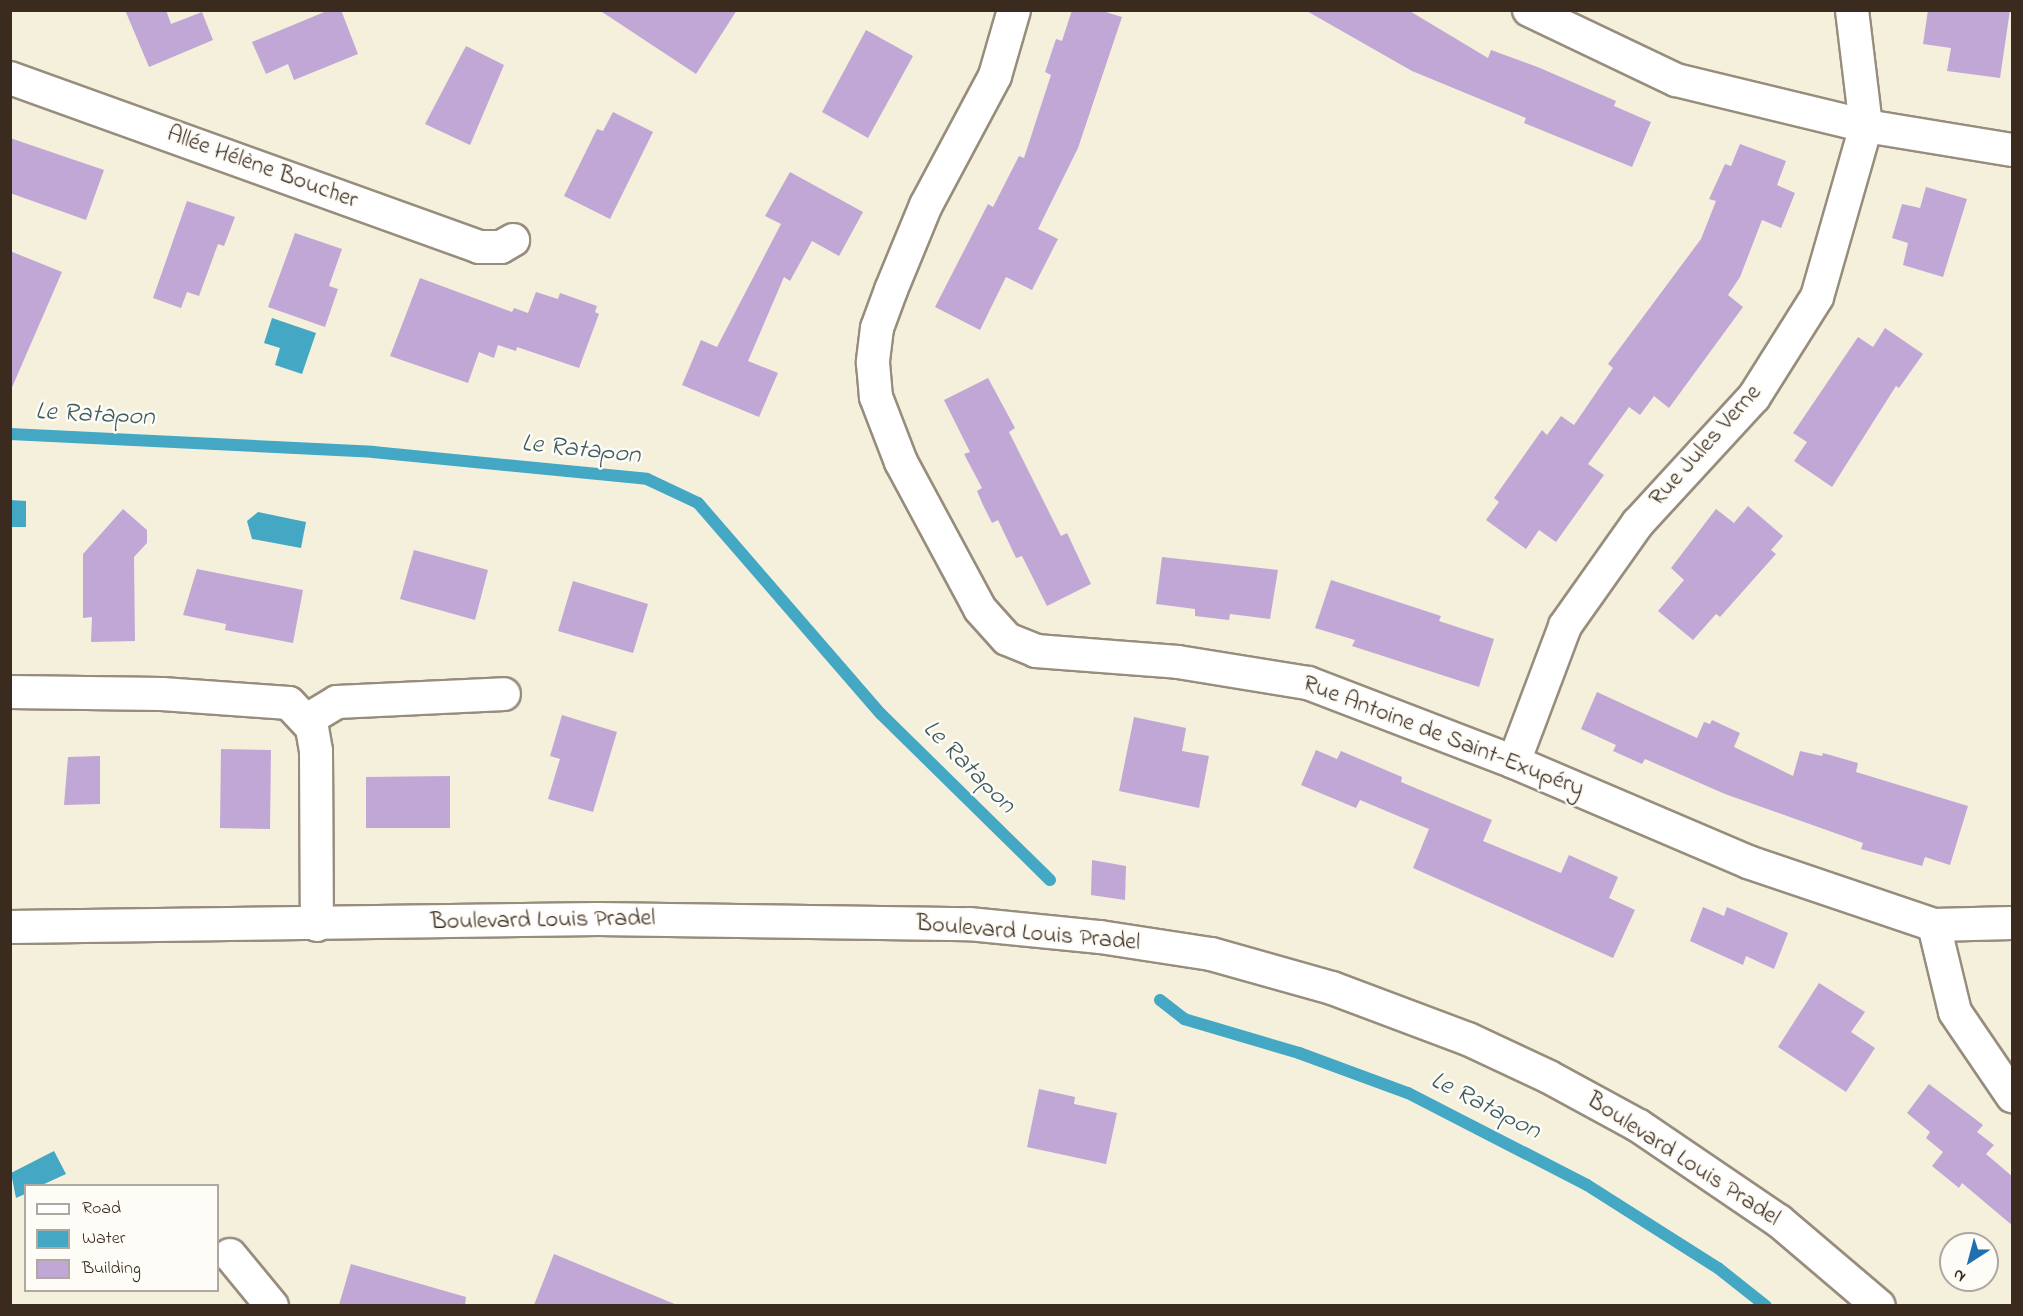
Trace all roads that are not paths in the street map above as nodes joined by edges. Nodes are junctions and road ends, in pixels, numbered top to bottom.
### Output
1 (1014, 10) edge
2 (1529, 10) edge
3 (1852, 10) edge
4 (10, 78) edge
5 (1866, 126) junction
6 (2013, 150) edge
7 (513, 240) dead end
8 (10, 692) edge
9 (504, 694) dead end
10 (306, 720) junction
11 (1514, 762) junction
12 (2013, 923) edge
13 (317, 925) junction
14 (1934, 925) junction
15 (10, 927) edge
16 (2013, 1096) edge
17 (230, 1255) dead end
18 (272, 1305) edge
19 (1879, 1305) edge

1 - 11 street, Rue Antoine de Saint-Exupéry
2 - 5 street
3 - 5 street, Rue Jules Verne
4 - 7 street, Allée Hélène Boucher
5 - 6 street
5 - 11 street, Rue Jules Verne
8 - 10 street
9 - 10 street
10 - 13 street
11 - 14 street, Rue Antoine de Saint-Exupéry
12 - 14 street, Rue Antoine de Saint-Exupéry
13 - 15 street, Boulevard Louis Pradel
13 - 19 street, Boulevard Louis Pradel
14 - 16 street
17 - 18 street

